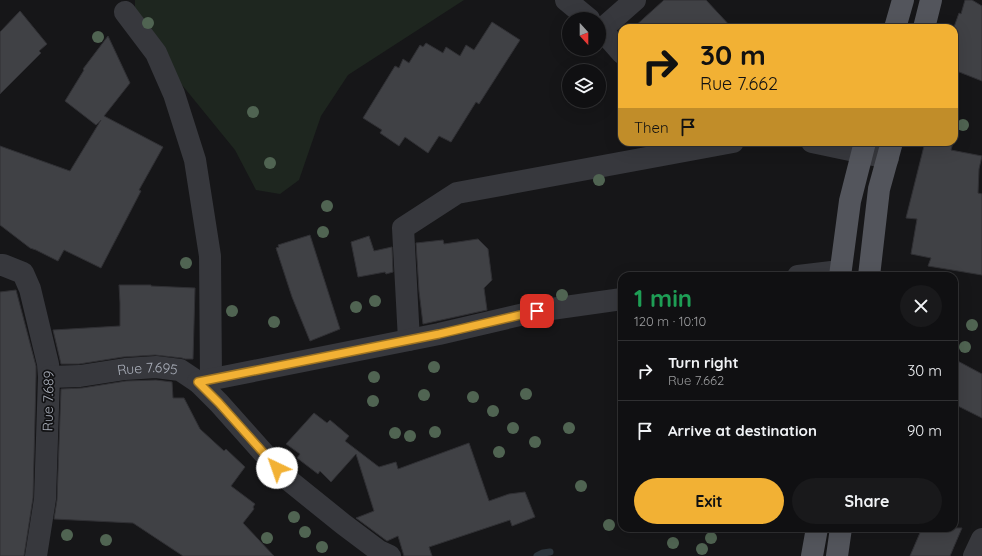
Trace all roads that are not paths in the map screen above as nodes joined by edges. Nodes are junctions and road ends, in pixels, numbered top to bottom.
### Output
1 (566, 0) edge
2 (635, 0) edge
3 (903, 0) edge
4 (931, 0) edge
5 (125, 12) dead end
6 (581, 12) edge
7 (606, 19) edge
8 (896, 24) edge
9 (925, 24) edge
10 (606, 35) edge
11 (618, 49) edge
12 (712, 146) edge
13 (853, 146) edge
14 (863, 147) edge
15 (890, 150) edge
16 (0, 265) edge
17 (840, 272) edge
18 (870, 272) edge
19 (618, 300) edge
20 (409, 340) junction
21 (49, 377) junction
22 (205, 381) junction
23 (816, 532) edge
24 (840, 532) edge
25 (982, 539) edge
26 (36, 556) edge
27 (390, 556) edge
28 (812, 556) edge
29 (837, 556) edge
30 (974, 556) edge

1 - 6 street
2 - 7 street
3 - 8 main road
4 - 9 main road
5 - 22 street
10 - 11 street
12 - 20 street
13 - 14 street
14 - 15 street
14 - 17 main road
15 - 18 main road
16 - 21 street, Rue 7.689
19 - 20 street
20 - 22 street
21 - 22 street, Rue 7.695
21 - 26 street, Rue 7.689
22 - 27 street, Rue 7.695
23 - 28 main road
24 - 29 main road
25 - 30 street

